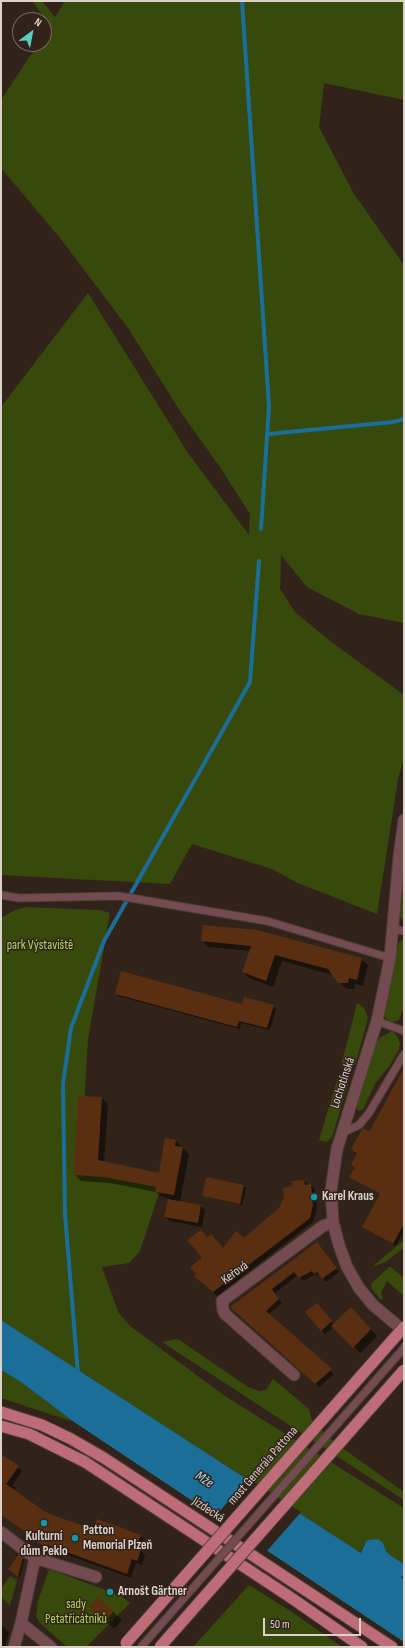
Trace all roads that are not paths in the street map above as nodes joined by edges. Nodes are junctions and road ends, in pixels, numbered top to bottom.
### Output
1 (404, 820) edge
2 (403, 838) edge
3 (1, 895) edge
4 (398, 930) edge
5 (390, 958) junction
6 (377, 1021) junction
7 (404, 1031) edge
8 (404, 1054) edge
9 (342, 1134) junction
10 (333, 1222) junction
11 (404, 1327) edge
12 (404, 1331) edge
13 (404, 1348) edge
14 (404, 1370) edge
15 (294, 1375) dead end
16 (1, 1412) edge
17 (1, 1426) edge
18 (1, 1532) edge
19 (35, 1558) junction
20 (96, 1577) dead end
21 (21, 1623) junction
22 (124, 1645) edge
23 (14, 1647) edge
24 (51, 1647) edge
25 (141, 1647) edge
26 (160, 1647) edge
27 (362, 1647) edge
28 (392, 1647) edge

1 - 2 street, Lochotínská
2 - 4 street, Lochotínská
3 - 5 lane
4 - 5 street, Lochotínská
5 - 6 street, Lochotínská
6 - 7 lane
6 - 9 street, Lochotínská
8 - 9 lane
9 - 10 street, Lochotínská
10 - 12 street, Lochotínská
10 - 15 street, Keřová
11 - 22 main road, most Generála Pattona, bridge
13 - 25 lane, bridge
14 - 26 main road, bridge
16 - 28 main road, Jízdecká
17 - 27 main road, Jízdecká
18 - 19 street
19 - 20 street
19 - 21 street
21 - 23 street
21 - 24 street

